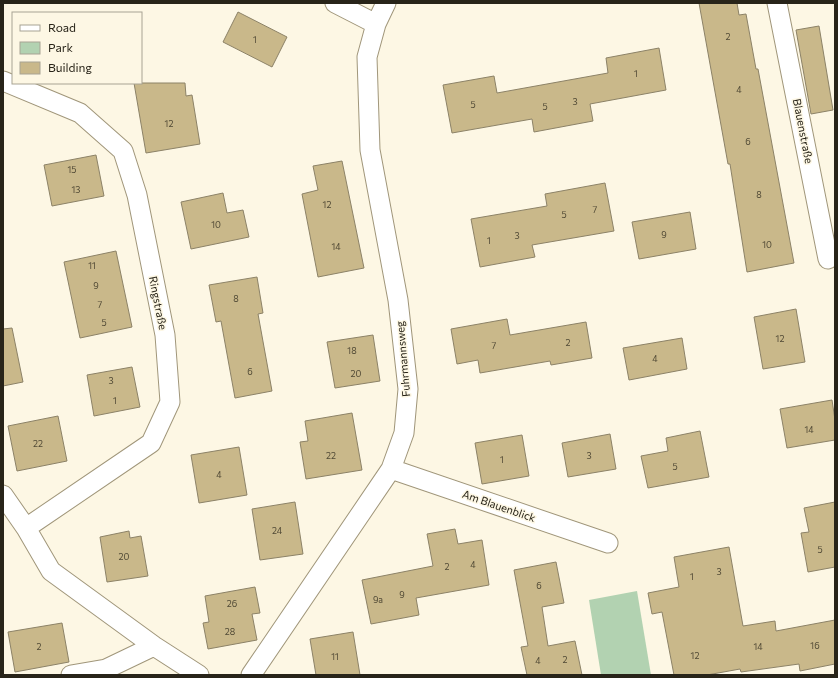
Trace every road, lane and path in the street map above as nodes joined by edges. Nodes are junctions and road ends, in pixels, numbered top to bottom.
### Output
1 (335, 3) edge
2 (386, 3) edge
3 (776, 3) edge
4 (376, 24) junction
5 (3, 82) edge
6 (828, 259) dead end
7 (391, 469) junction
8 (5, 503) edge
9 (26, 528) junction
10 (608, 543) dead end
11 (154, 646) junction
12 (71, 675) edge
13 (199, 675) edge
14 (251, 675) edge

1 - 4 street
2 - 4 street, Fuhrmannsweg
3 - 6 street, Blauenstraße
4 - 7 street, Fuhrmannsweg
5 - 9 street, Ringstraße
7 - 10 street, Am Blauenblick
7 - 14 street, Fuhrmannsweg
8 - 9 street
9 - 11 street
11 - 12 street
11 - 13 street

